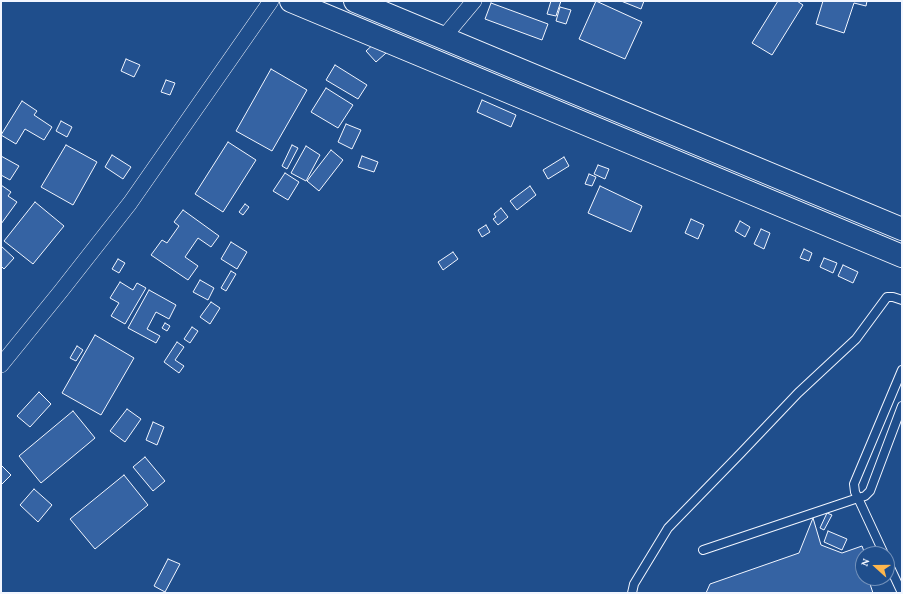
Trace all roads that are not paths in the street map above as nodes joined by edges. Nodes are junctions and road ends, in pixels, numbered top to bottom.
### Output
1 (271, 1) edge
2 (291, 1) edge
3 (355, 1) edge
4 (474, 1) edge
5 (443, 38) junction
6 (902, 229) edge
7 (902, 256) edge
8 (902, 300) edge
9 (1, 365) edge
10 (902, 370) edge
11 (902, 406) edge
12 (858, 498) junction
13 (880, 546) edge
14 (703, 550) dead end
15 (895, 578) edge
16 (632, 593) edge
17 (902, 593) edge

1 - 9 street
2 - 7 street
3 - 5 street
4 - 5 street
5 - 6 street
8 - 16 lane
10 - 12 lane
11 - 12 lane
12 - 13 lane
12 - 14 lane
15 - 17 lane

